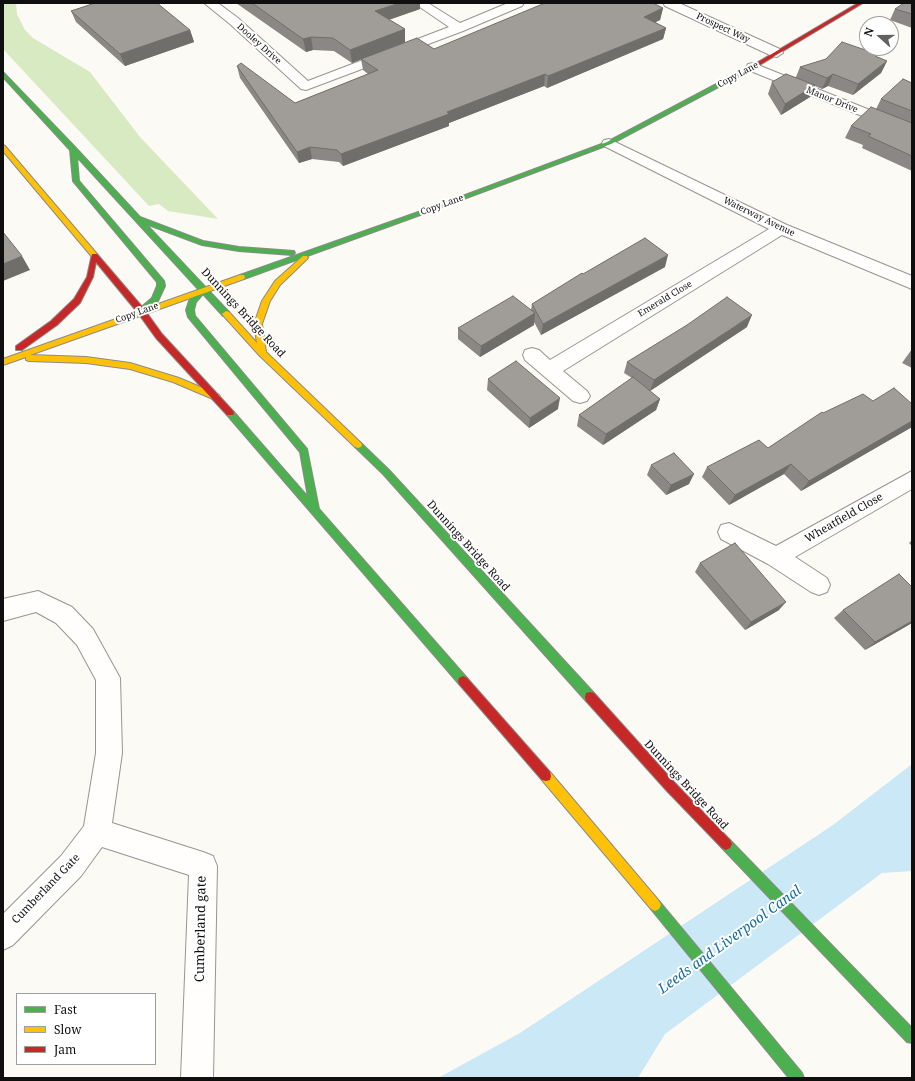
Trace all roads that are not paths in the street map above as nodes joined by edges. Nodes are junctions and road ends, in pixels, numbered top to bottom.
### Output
1 (210, 3) edge
2 (420, 3) edge
3 (518, 3) edge
4 (669, 3) edge
5 (861, 3) edge
6 (459, 28) junction
7 (777, 53) junction
8 (753, 67) junction
9 (3, 74) edge
10 (912, 132) edge
11 (609, 143) junction
12 (3, 147) edge
13 (73, 148) junction
14 (139, 219) junction
15 (781, 229) junction
16 (317, 249) junction
17 (307, 252) junction
18 (94, 256) junction
19 (912, 283) edge
20 (204, 289) junction
21 (141, 312) junction
22 (262, 353) junction
23 (532, 355) dead end
24 (5, 360) edge
25 (549, 370) junction
26 (580, 396) dead end
27 (216, 397) junction
28 (912, 479) edge
29 (315, 511) junction
30 (729, 532) dead end
31 (776, 557) junction
32 (819, 585) dead end
33 (3, 610) edge
34 (97, 832) junction
35 (3, 935) edge
36 (912, 1038) edge
37 (198, 1078) edge
38 (797, 1078) edge

1 - 6 street, Dooley Drive
2 - 6 street
3 - 6 street
4 - 7 street, Prospect Way
5 - 7 main road, Copy Lane
7 - 8 main road, Copy Lane
8 - 10 street, Manor Drive
8 - 11 main road, Copy Lane
9 - 13 main road, Dunnings Bridge Road
11 - 15 street, Waterway Avenue
11 - 16 main road, Copy Lane
12 - 18 main road
13 - 14 main road, Dunnings Bridge Road
13 - 21 main road
14 - 17 main road
14 - 20 main road, Dunnings Bridge Road
15 - 19 street, Waterway Avenue
15 - 25 street, Emerald Close
16 - 17 main road, Copy Lane
16 - 22 main road
17 - 20 main road, Copy Lane
18 - 21 main road
18 - 24 main road
20 - 21 main road, Copy Lane
20 - 22 main road, Dunnings Bridge Road
20 - 29 main road
21 - 24 main road, Copy Lane
21 - 27 main road
22 - 36 main road, Dunnings Bridge Road
23 - 25 street
24 - 27 main road
25 - 26 street
27 - 29 main road
28 - 31 street, Wheatfield Close
29 - 38 main road
30 - 31 street
31 - 32 street
33 - 34 street, Cumberland Gate
34 - 35 street, Cumberland Gate
34 - 37 street, Cumberland gate

